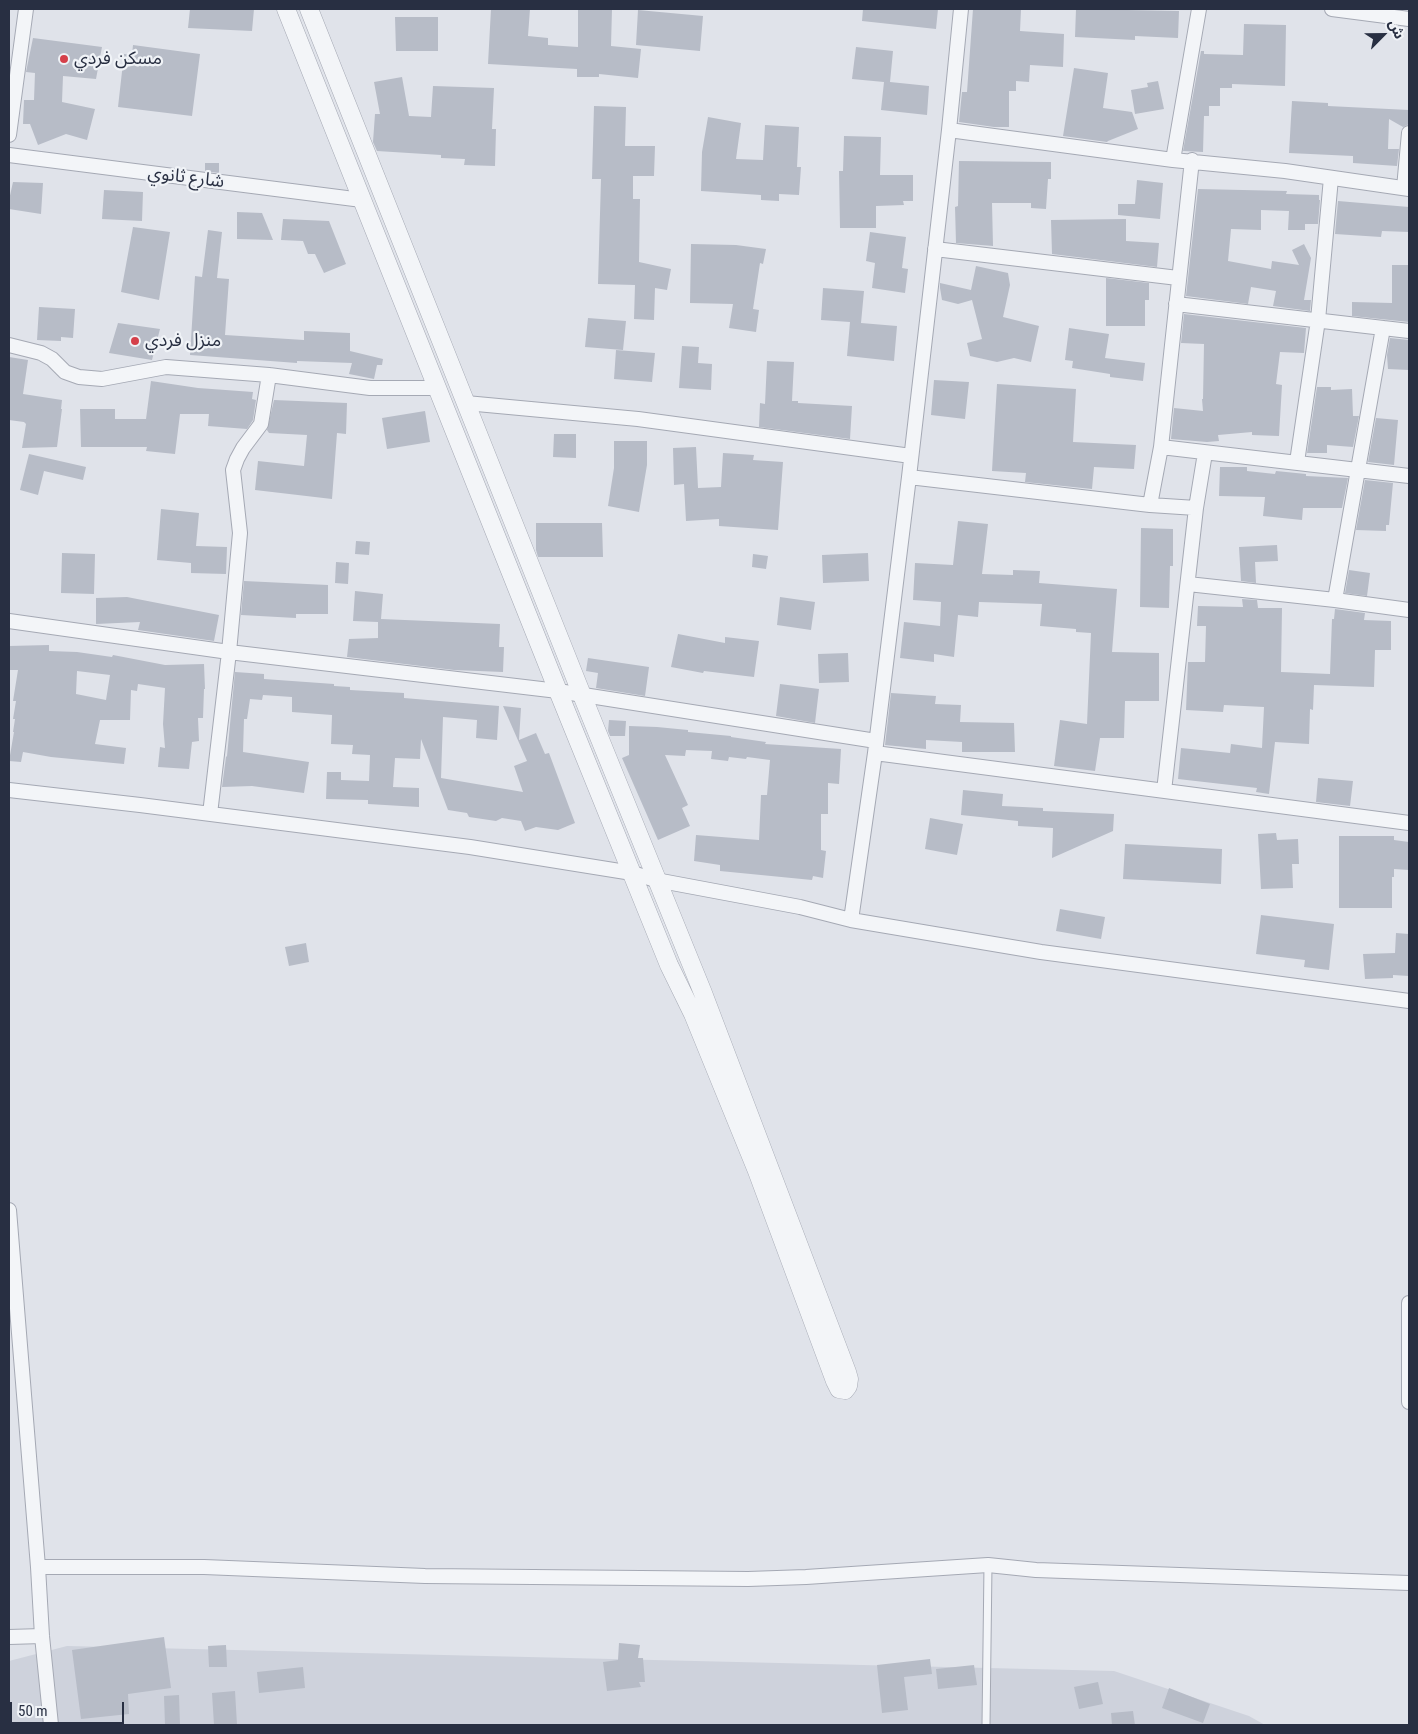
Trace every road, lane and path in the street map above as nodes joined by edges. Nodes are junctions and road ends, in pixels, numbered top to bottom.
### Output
1 (26, 9) edge
2 (286, 9) edge
3 (309, 9) edge
4 (961, 9) edge
5 (1199, 9) edge
6 (1332, 9) edge
7 (1409, 18) edge
8 (949, 130) junction
9 (1409, 133) edge
10 (9, 136) edge
11 (9, 155) edge
12 (1173, 160) junction
13 (1192, 160) junction
14 (1331, 178) junction
15 (1407, 189) edge
16 (362, 200) junction
17 (935, 249) junction
18 (1178, 278) junction
19 (1176, 304) junction
20 (1318, 320) junction
21 (1383, 328) junction
22 (1409, 331) edge
23 (9, 345) edge
24 (269, 375) junction
25 (436, 388) junction
26 (466, 403) junction
27 (1160, 447) junction
28 (1205, 453) junction
29 (911, 456) junction
30 (1297, 462) junction
31 (1358, 469) junction
32 (1409, 476) edge
33 (909, 477) junction
34 (1150, 505) junction
35 (1196, 508) junction
36 (1188, 584) junction
37 (1335, 600) junction
38 (1409, 610) edge
39 (9, 621) edge
40 (229, 652) junction
41 (558, 692) junction
42 (582, 695) junction
43 (876, 747) junction
44 (9, 790) edge
45 (1164, 791) junction
46 (210, 814) junction
47 (1409, 823) edge
48 (632, 873) junction
49 (656, 880) junction
50 (851, 920) junction
51 (1409, 1001) edge
52 (9, 1210) edge
53 (1409, 1303) edge
54 (1409, 1402) edge
55 (988, 1565) junction
56 (38, 1567) junction
57 (1409, 1583) edge
58 (42, 1636) junction
59 (9, 1637) edge
60 (51, 1725) edge
61 (986, 1725) edge

1 - 10 street
2 - 16 street
3 - 26 street
4 - 8 street
5 - 12 street
6 - 7 street
8 - 12 street
8 - 17 street
9 - 15 street
11 - 16 street, شارع ثانوي
12 - 13 street
13 - 14 street
13 - 18 street
14 - 15 street
14 - 20 street
16 - 25 street
17 - 18 street
17 - 29 street
18 - 19 street
19 - 20 street
19 - 27 street
20 - 21 street
20 - 30 street
21 - 22 street
21 - 31 street
23 - 24 street
24 - 25 street
24 - 40 street
25 - 41 street
26 - 29 street
26 - 42 street
27 - 28 street
27 - 34 street
28 - 30 street
28 - 35 street
29 - 33 street
30 - 31 street
31 - 32 street
31 - 37 street
33 - 34 street
33 - 43 street
34 - 35 street
35 - 36 street
36 - 37 street
36 - 45 street
37 - 38 street
39 - 40 street
40 - 41 street
40 - 46 street
41 - 42 street
41 - 48 street
42 - 43 street
42 - 49 street
43 - 45 street
43 - 50 street
44 - 46 street
45 - 47 street
46 - 48 street
48 - 49 street
48 - 49 street
49 - 50 street
50 - 51 street
52 - 56 street
53 - 54 street
55 - 56 street
55 - 57 street
55 - 61 lane
56 - 58 street
58 - 59 street
58 - 60 street

